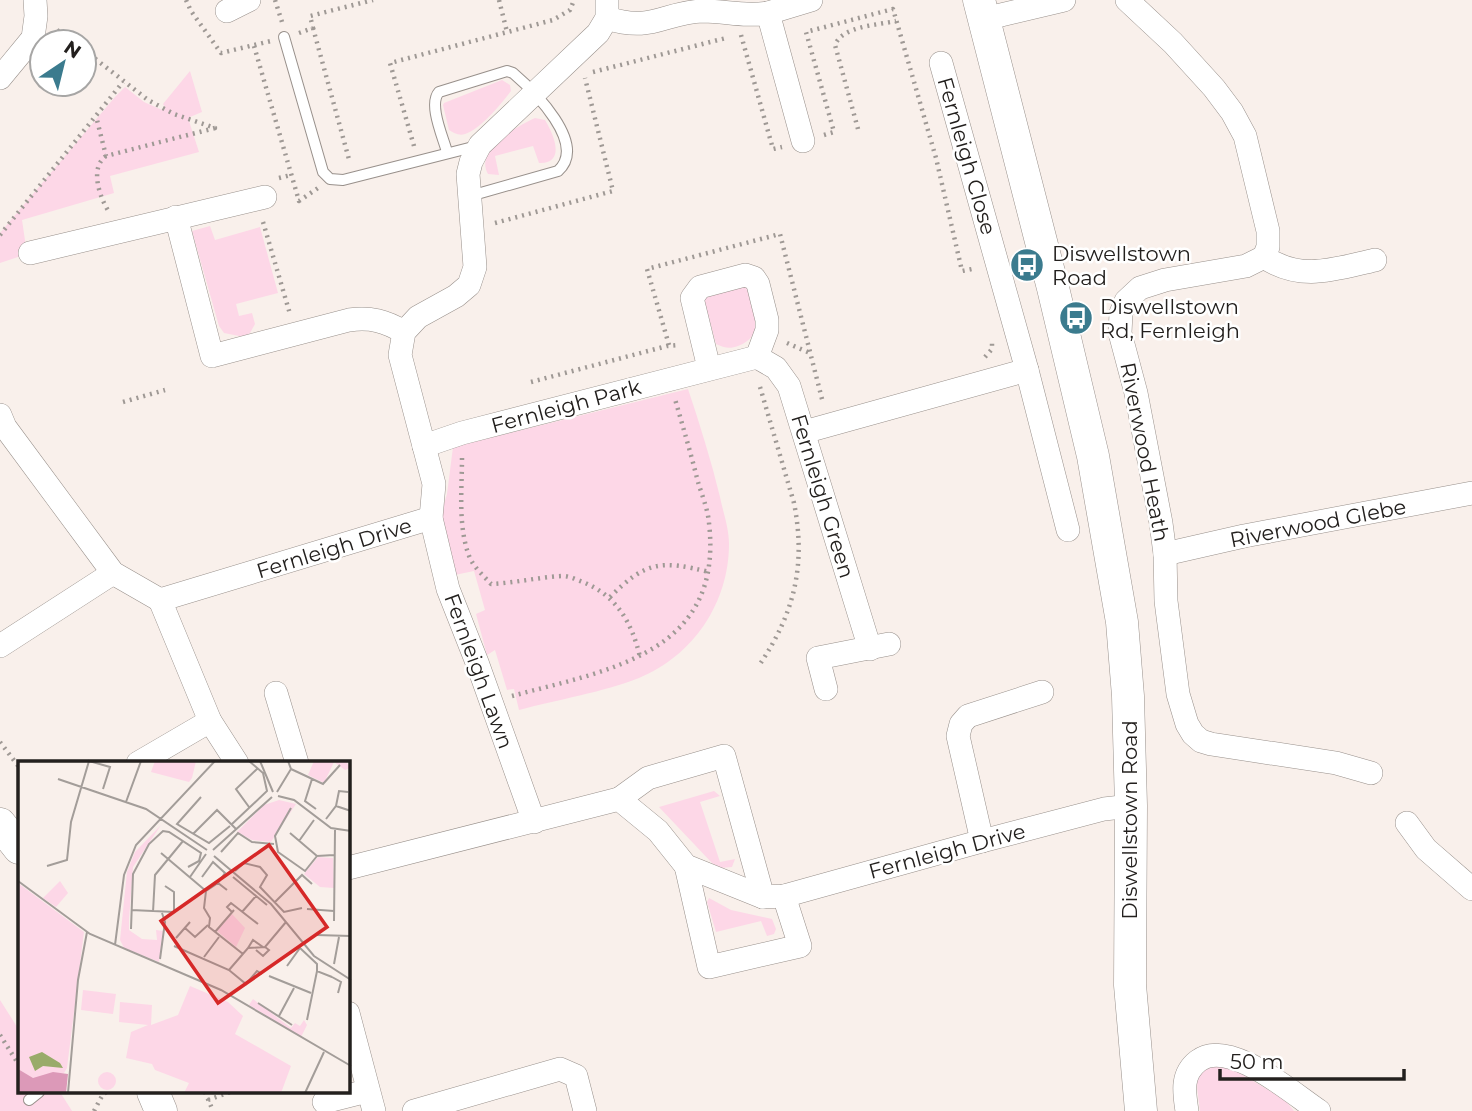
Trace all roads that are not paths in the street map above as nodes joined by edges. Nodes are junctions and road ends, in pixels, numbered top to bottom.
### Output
1 (35, 0) edge
2 (249, 0) edge
3 (811, 0) edge
4 (1064, 0) edge
5 (1127, 0) edge
6 (607, 9) edge
7 (982, 10) edge
8 (227, 11) dead end
9 (768, 13) junction
10 (284, 37) dead end
11 (941, 63) dead end
12 (0, 78) edge
13 (536, 93) junction
14 (803, 141) road end
15 (480, 145) junction
16 (447, 152) junction
17 (470, 196) junction
18 (265, 197) road end
19 (176, 217) junction
20 (30, 253) dead end
21 (1264, 257) junction
22 (1375, 260) dead end
23 (404, 332) junction
24 (760, 357) junction
25 (709, 368) junction
26 (1027, 370) junction
27 (2, 424) edge
28 (804, 432) junction
29 (424, 446) junction
30 (1472, 493) edge
31 (431, 518) junction
32 (1068, 530) dead end
33 (1165, 555) junction
34 (113, 573) junction
35 (160, 600) junction
36 (0, 646) edge
37 (826, 689) dead end
38 (276, 692) dead end
39 (1042, 692) dead end
40 (210, 721) junction
41 (141, 761) edge
42 (236, 761) edge
43 (296, 761) edge
44 (1371, 773) dead end
45 (620, 799) junction
46 (1131, 806) junction
47 (534, 822) junction
48 (1407, 823) dead end
49 (0, 824) edge
50 (982, 841) junction
51 (18, 847) edge
52 (687, 866) junction
53 (350, 868) edge
54 (1472, 889) edge
55 (773, 897) junction
56 (350, 1021) edge
57 (36, 1094) edge
58 (154, 1094) edge
59 (29, 1100) dead end
60 (371, 1101) edge
61 (324, 1102) edge
62 (161, 1111) edge
63 (414, 1111) edge
64 (585, 1111) edge
65 (1141, 1111) edge
66 (1186, 1111) edge
67 (1319, 1111) edge

1 - 12 street
2 - 8 street
3 - 9 street
4 - 7 street
5 - 21 street
6 - 9 street
6 - 13 street
7 - 46 street, Diswellstown Road
9 - 14 street
10 - 16 lane
11 - 26 street, Fernleigh Close
13 - 15 street
13 - 16 lane
13 - 17 lane
15 - 16 lane
15 - 17 street
17 - 23 street
18 - 19 street
19 - 20 street
19 - 23 street
21 - 22 street
21 - 33 street, Riverwood Heath
23 - 29 street, Fernleigh Drive
24 - 25 street, Fernleigh Park
24 - 25 street
24 - 28 street, Fernleigh Green
25 - 29 street, Fernleigh Park
26 - 28 street
26 - 32 street, Fernleigh Close
27 - 34 street
28 - 37 street, Fernleigh Green
29 - 31 street, Fernleigh Drive
30 - 33 street, Riverwood Glebe
31 - 35 street, Fernleigh Drive
31 - 47 street, Fernleigh Lawn
33 - 44 street, Riverwood Heath
34 - 35 street
34 - 36 street
35 - 40 street
38 - 43 street
39 - 50 street
40 - 41 street
40 - 42 street
45 - 47 street
45 - 52 street
45 - 55 street
46 - 50 street, Fernleigh Drive
46 - 65 street, Diswellstown Road
47 - 53 street
48 - 54 street
49 - 51 street
50 - 55 street, Fernleigh Drive
52 - 55 street
52 - 55 street
56 - 60 street
57 - 59 lane
58 - 62 street
60 - 61 street
63 - 64 street
66 - 67 street

